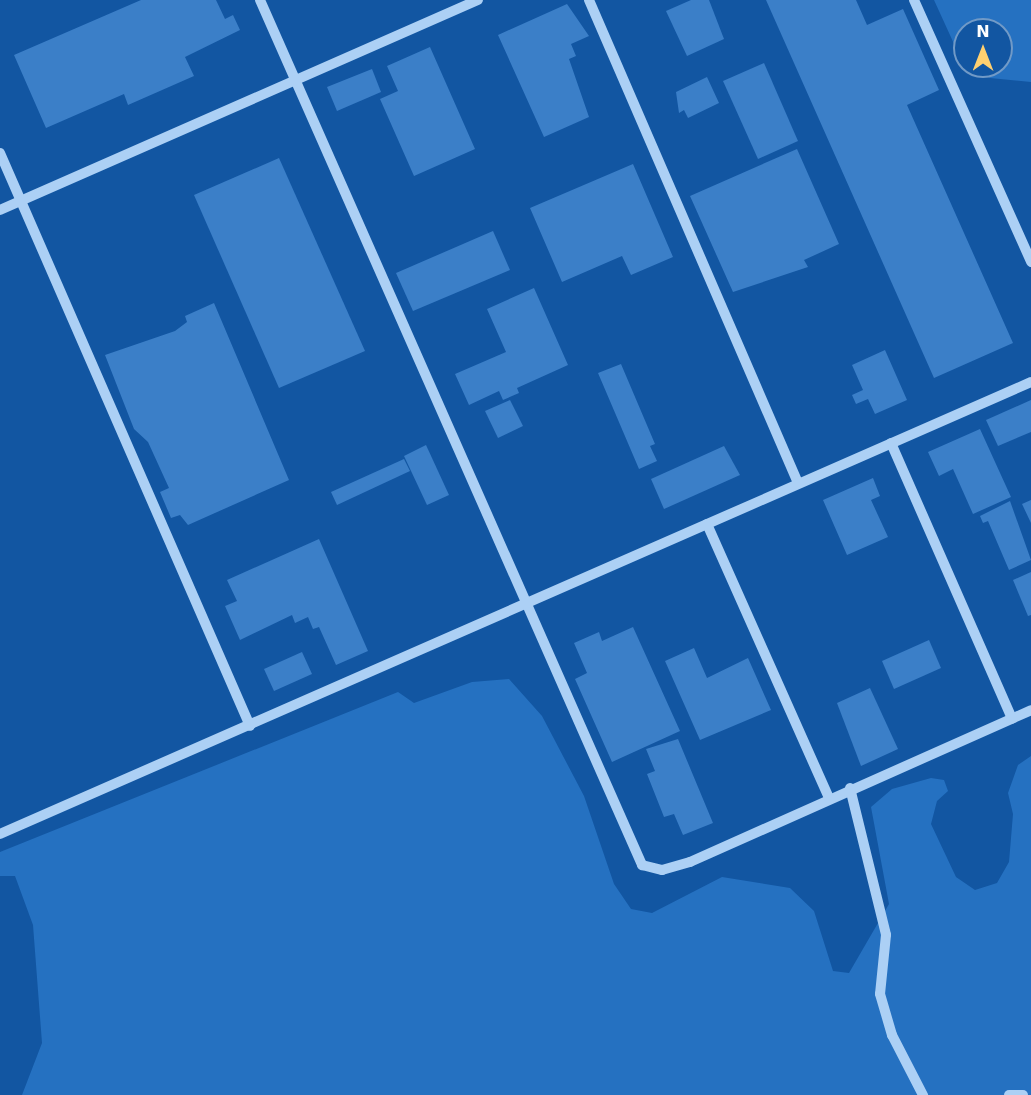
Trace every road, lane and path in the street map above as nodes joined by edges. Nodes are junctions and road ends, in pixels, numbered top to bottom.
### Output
1 (260, 0) edge
2 (478, 0) edge
3 (589, 0) edge
4 (914, 0) edge
5 (295, 80) junction
6 (0, 153) edge
7 (21, 201) junction
8 (0, 210) edge
9 (1031, 262) edge
10 (1031, 382) edge
11 (891, 443) junction
12 (798, 483) junction
13 (707, 524) junction
14 (524, 606) junction
15 (1031, 710) edge
16 (1012, 719) junction
17 (250, 726) junction
18 (850, 788) junction
19 (829, 798) junction
20 (0, 834) edge
21 (923, 1095) edge
22 (1009, 1095) edge
23 (1023, 1095) edge

1 - 5 street
2 - 5 street
3 - 12 street
4 - 9 street
5 - 7 street
5 - 14 street
6 - 7 street
7 - 8 street
7 - 17 street
10 - 11 street
11 - 12 street
11 - 16 street
12 - 13 street
13 - 14 street
13 - 19 street
14 - 17 street
14 - 19 street
15 - 16 street
16 - 18 street
17 - 20 street
18 - 19 street
18 - 21 street
22 - 23 street

